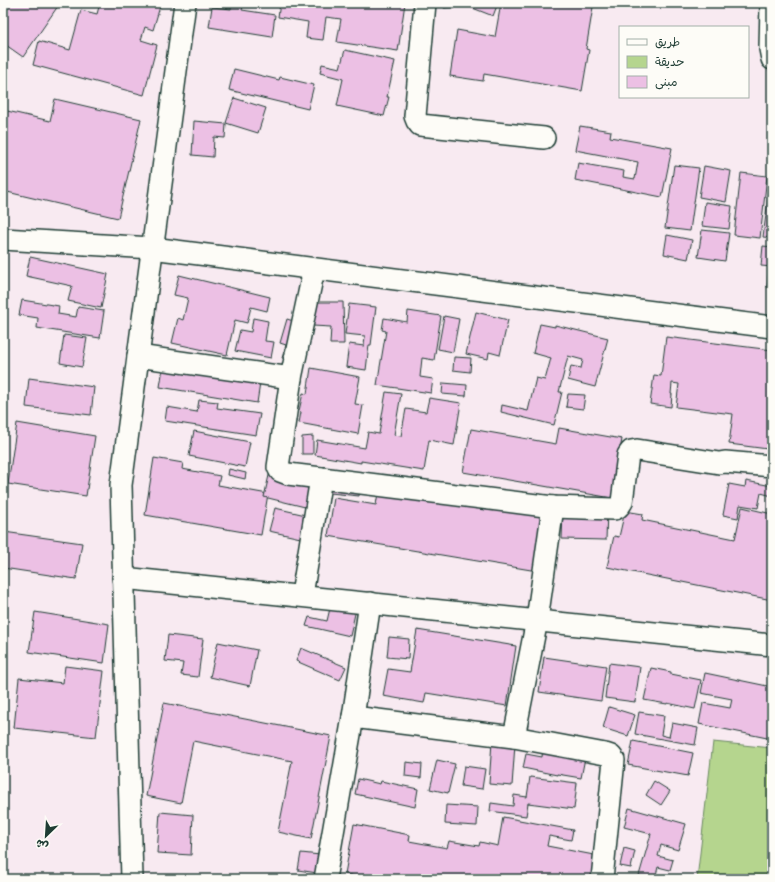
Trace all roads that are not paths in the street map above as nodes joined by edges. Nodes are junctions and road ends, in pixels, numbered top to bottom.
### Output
1 (185, 3) edge
2 (425, 3) edge
3 (771, 3) edge
4 (772, 59) edge
5 (544, 138) dead end
6 (3, 239) edge
7 (152, 248) junction
8 (314, 269) junction
9 (772, 327) edge
10 (138, 356) junction
11 (292, 378) junction
12 (772, 466) edge
13 (321, 478) junction
14 (553, 507) junction
15 (123, 578) junction
16 (302, 596) junction
17 (370, 603) junction
18 (537, 620) junction
19 (772, 645) edge
20 (353, 717) junction
21 (514, 737) junction
22 (132, 879) edge
23 (325, 879) edge
24 (602, 879) edge

1 - 7 street
2 - 5 street
3 - 4 street
6 - 7 street
7 - 8 street
7 - 10 street
8 - 9 street
8 - 11 street
10 - 11 street
10 - 15 street
11 - 13 street
12 - 14 street
13 - 14 street
13 - 16 street
14 - 18 street
15 - 16 street
15 - 22 street
16 - 17 street
17 - 18 street
17 - 20 street
18 - 19 street
18 - 21 street
20 - 21 street
20 - 23 street
21 - 24 street

